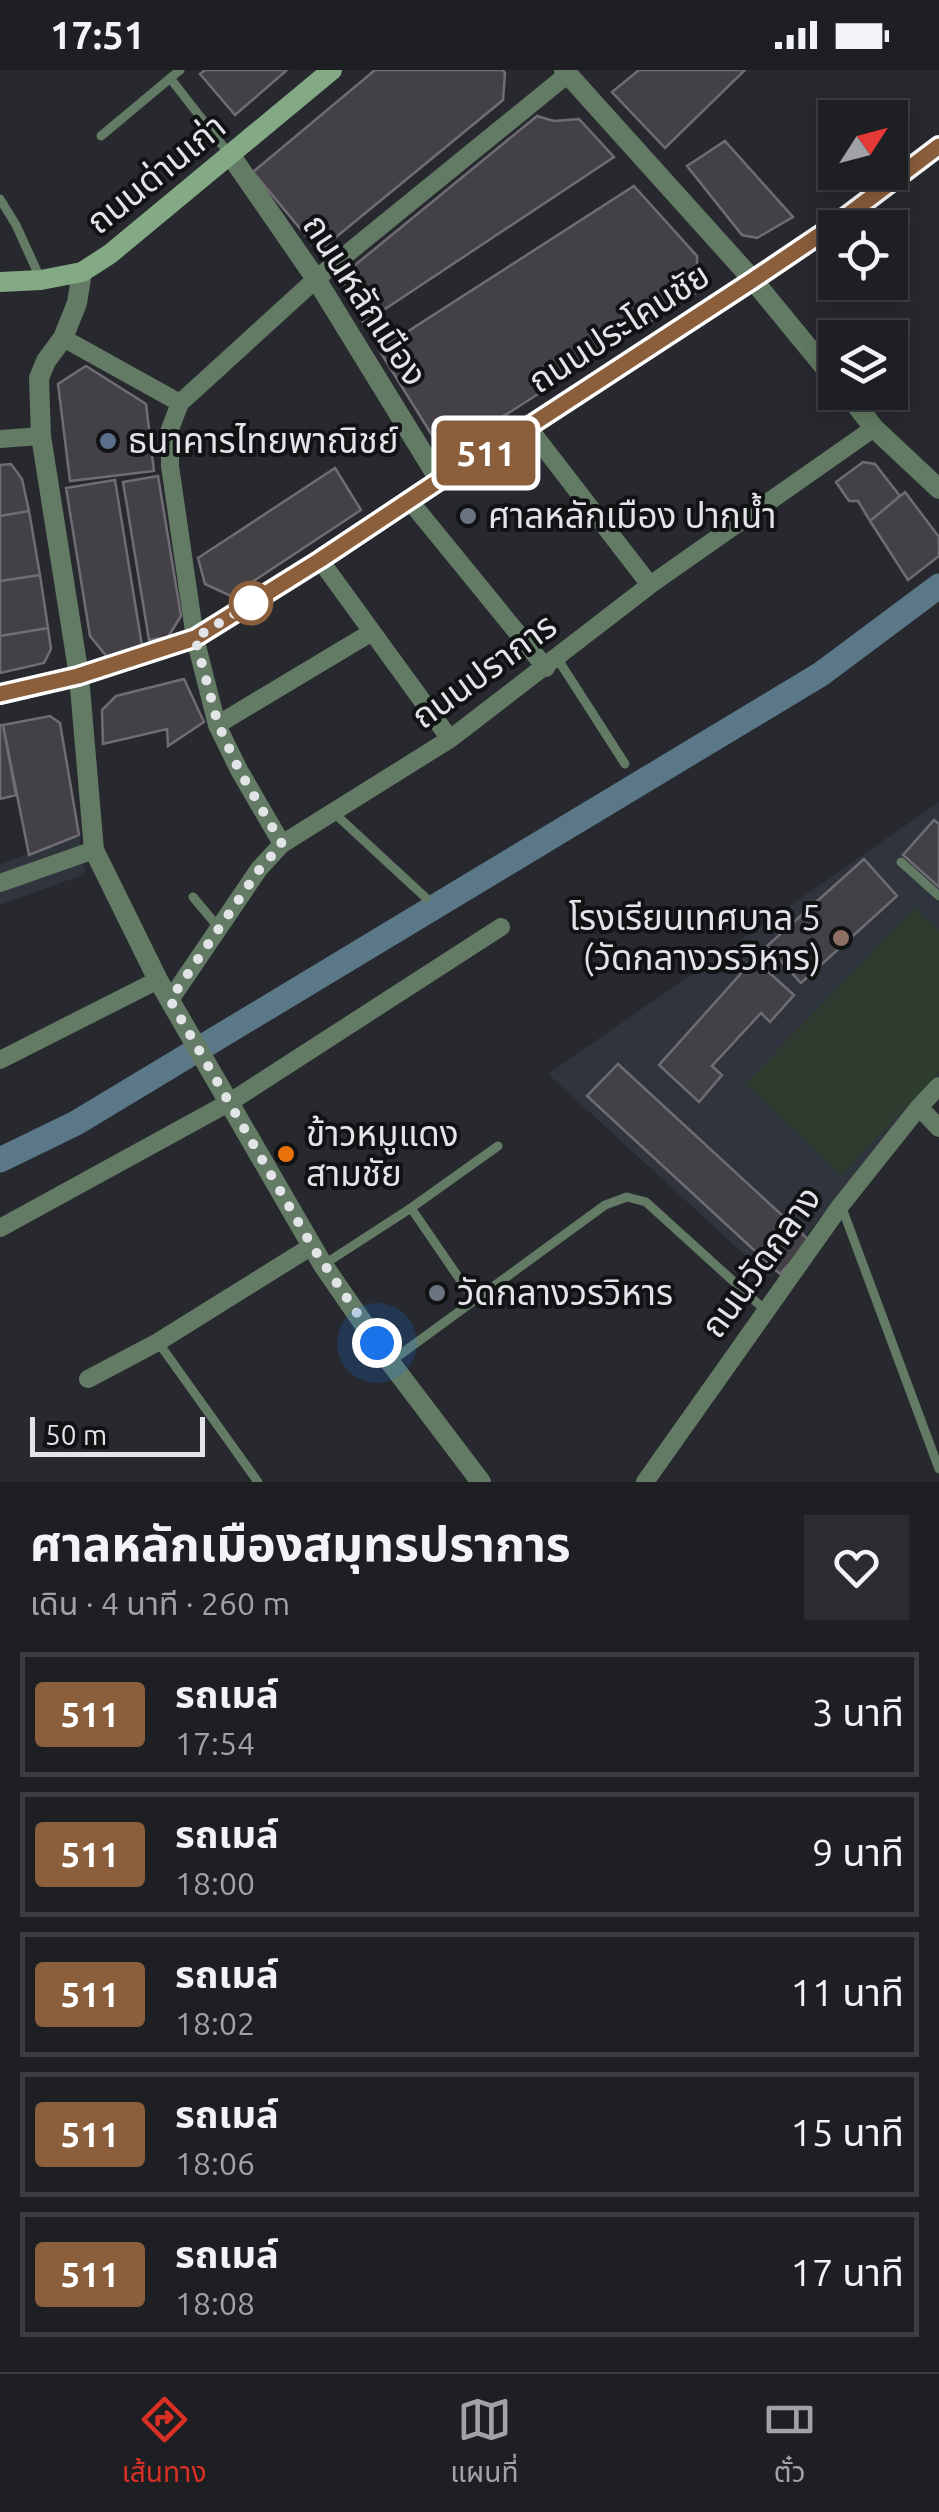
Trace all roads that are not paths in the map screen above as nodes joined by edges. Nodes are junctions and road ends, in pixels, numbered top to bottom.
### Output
1 (180, 70) edge
2 (332, 70) edge
3 (566, 72) edge
4 (170, 78) junction
5 (101, 136) dead end
6 (939, 146) edge
7 (231, 156) junction
8 (0, 199) edge
9 (82, 272) junction
10 (316, 279) junction
11 (41, 280) junction
12 (753, 280) junction
13 (0, 282) edge
14 (64, 338) junction
15 (818, 359) edge
16 (180, 402) junction
17 (860, 410) edge
18 (528, 427) junction
19 (874, 428) junction
20 (41, 436) junction
21 (0, 439) edge
22 (440, 480) junction
23 (939, 488) edge
24 (409, 500) junction
25 (320, 560) junction
26 (650, 586) junction
27 (372, 632) junction
28 (195, 638) junction
29 (552, 663) junction
30 (78, 676) junction
31 (0, 694) edge
32 (218, 724) junction
33 (450, 739) junction
34 (625, 764) dead end
35 (333, 812) junction
36 (282, 844) junction
37 (94, 850) junction
38 (901, 862) dead end
39 (0, 883) edge
40 (939, 896) edge
41 (193, 897) dead end
42 (426, 898) dead end
43 (501, 927) dead end
44 (219, 928) junction
45 (158, 980) junction
46 (170, 1000) junction
47 (0, 1060) edge
48 (939, 1086) edge
49 (230, 1102) junction
50 (919, 1106) junction
51 (939, 1128) edge
52 (498, 1146) dead end
53 (841, 1205) junction
54 (411, 1208) junction
55 (0, 1228) edge
56 (318, 1256) junction
57 (474, 1300) junction
58 (765, 1310) junction
59 (158, 1342) junction
60 (390, 1362) junction
61 (88, 1378) dead end
62 (939, 1469) edge
63 (258, 1482) edge
64 (481, 1482) edge
65 (645, 1482) edge

1 - 4 lane
2 - 7 main road, ถนนด่านเก่า
3 - 10 street
3 - 12 street
4 - 5 lane
4 - 7 lane
6 - 12 main road, ถนนประโคนชัย
7 - 9 main road, ถนนด่านเก่า
7 - 10 street, ถนนหลักเมือง
8 - 11 lane
9 - 11 main road, ถนนด่านเก่า
9 - 14 street
10 - 16 street
10 - 22 street, ถนนหลักเมือง
11 - 13 main road, ถนนด่านเก่า
12 - 15 street
12 - 18 main road, ถนนประโคนชัย
14 - 16 street
14 - 20 street
16 - 28 street
17 - 19 street
18 - 22 main road, ถนนประโคนชัย
18 - 26 street
19 - 23 street
19 - 26 street, ถนนปราการ
20 - 21 street
20 - 30 street
22 - 24 main road, ถนนประโคนชัย
24 - 25 main road, ถนนประโคนชัย
24 - 29 street
25 - 27 street
25 - 28 main road, ถนนประโคนชัย
26 - 29 street, ถนนปราการ
27 - 32 street
27 - 33 street
28 - 30 main road, ถนนประโคนชัย
28 - 32 street
29 - 33 street, ถนนปราการ
29 - 34 lane
30 - 31 main road, ถนนประโคนชัย
30 - 37 street
32 - 36 street
33 - 35 street, ถนนปราการ
35 - 36 street, ถนนปราการ
35 - 42 lane
36 - 44 street, ถนนปราการ
37 - 39 street
37 - 45 street
38 - 40 lane
41 - 44 lane
43 - 49 street
44 - 46 street, ถนนปราการ
45 - 46 street
45 - 47 street
46 - 49 street
48 - 50 street, ถนนวัดกลาง
49 - 55 street
49 - 56 street
50 - 51 street
50 - 53 street, ถนนวัดกลาง
52 - 54 lane
53 - 58 street, ถนนวัดกลาง
53 - 62 lane
54 - 56 lane
54 - 57 lane
56 - 59 street
56 - 60 street
57 - 58 lane
57 - 60 lane
58 - 65 street, ถนนวัดกลาง
59 - 61 street
59 - 63 lane
60 - 64 street

